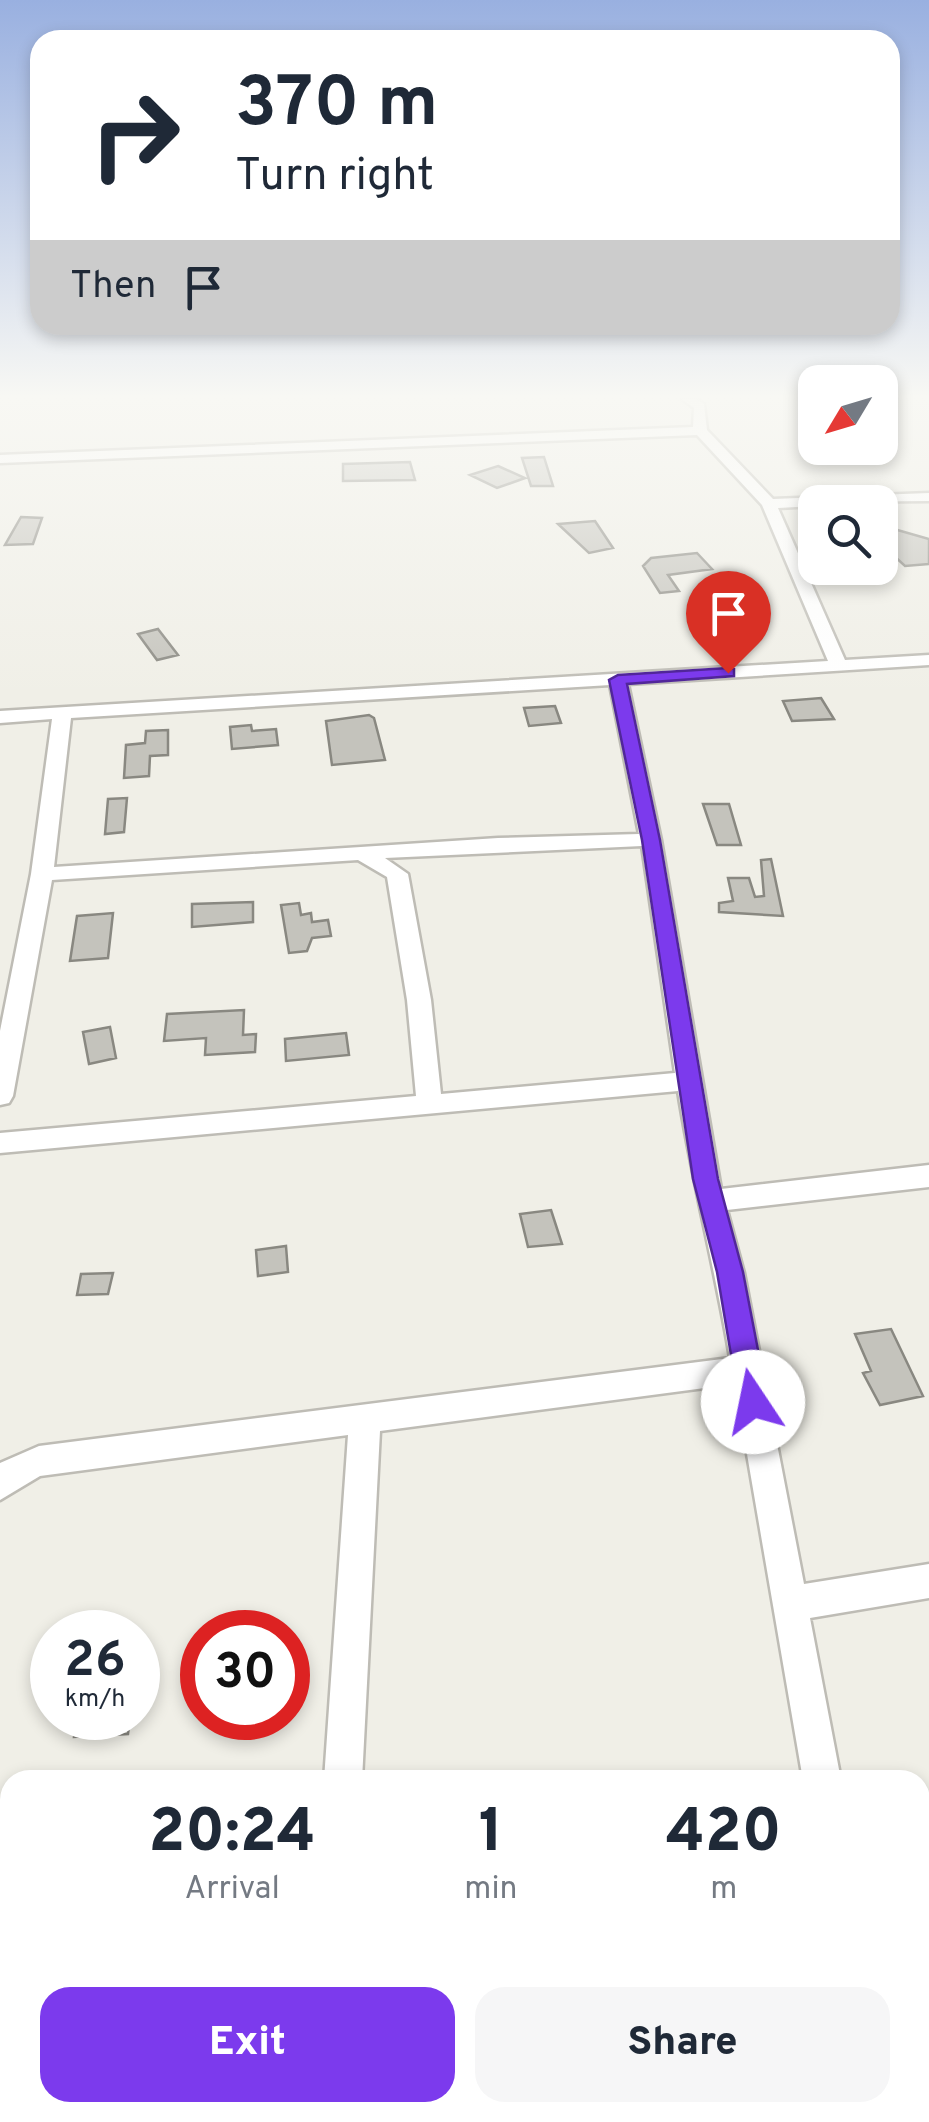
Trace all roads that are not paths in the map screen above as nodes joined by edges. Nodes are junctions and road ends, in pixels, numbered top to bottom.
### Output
1 (764, 498) edge
2 (906, 498) edge
3 (770, 504) junction
4 (929, 660) edge
5 (840, 666) junction
6 (618, 680) junction
7 (62, 714) junction
8 (0, 717) edge
9 (651, 840) junction
10 (422, 849) junction
11 (363, 854) junction
12 (42, 874) junction
13 (397, 874) junction
14 (688, 1081) junction
15 (0, 1096) edge
16 (428, 1101) junction
17 (0, 1143) edge
18 (929, 1176) edge
19 (712, 1201) junction
20 (747, 1369) junction
21 (365, 1420) junction
22 (5, 1474) edge
23 (929, 1582) edge
24 (792, 1603) junction
25 (344, 1770) edge
26 (820, 1770) edge

1 - 3 street
2 - 3 street
3 - 5 street
4 - 5 street
5 - 6 street
6 - 7 street
6 - 9 street
7 - 8 street
7 - 12 street
9 - 10 street
9 - 14 street
10 - 11 street
10 - 13 street
11 - 12 street
11 - 13 street
12 - 15 street
13 - 16 street
14 - 16 street
14 - 19 street
16 - 17 street
18 - 19 street
19 - 20 street
20 - 21 street
20 - 24 street
21 - 22 street
21 - 25 street
23 - 24 street
24 - 26 street

